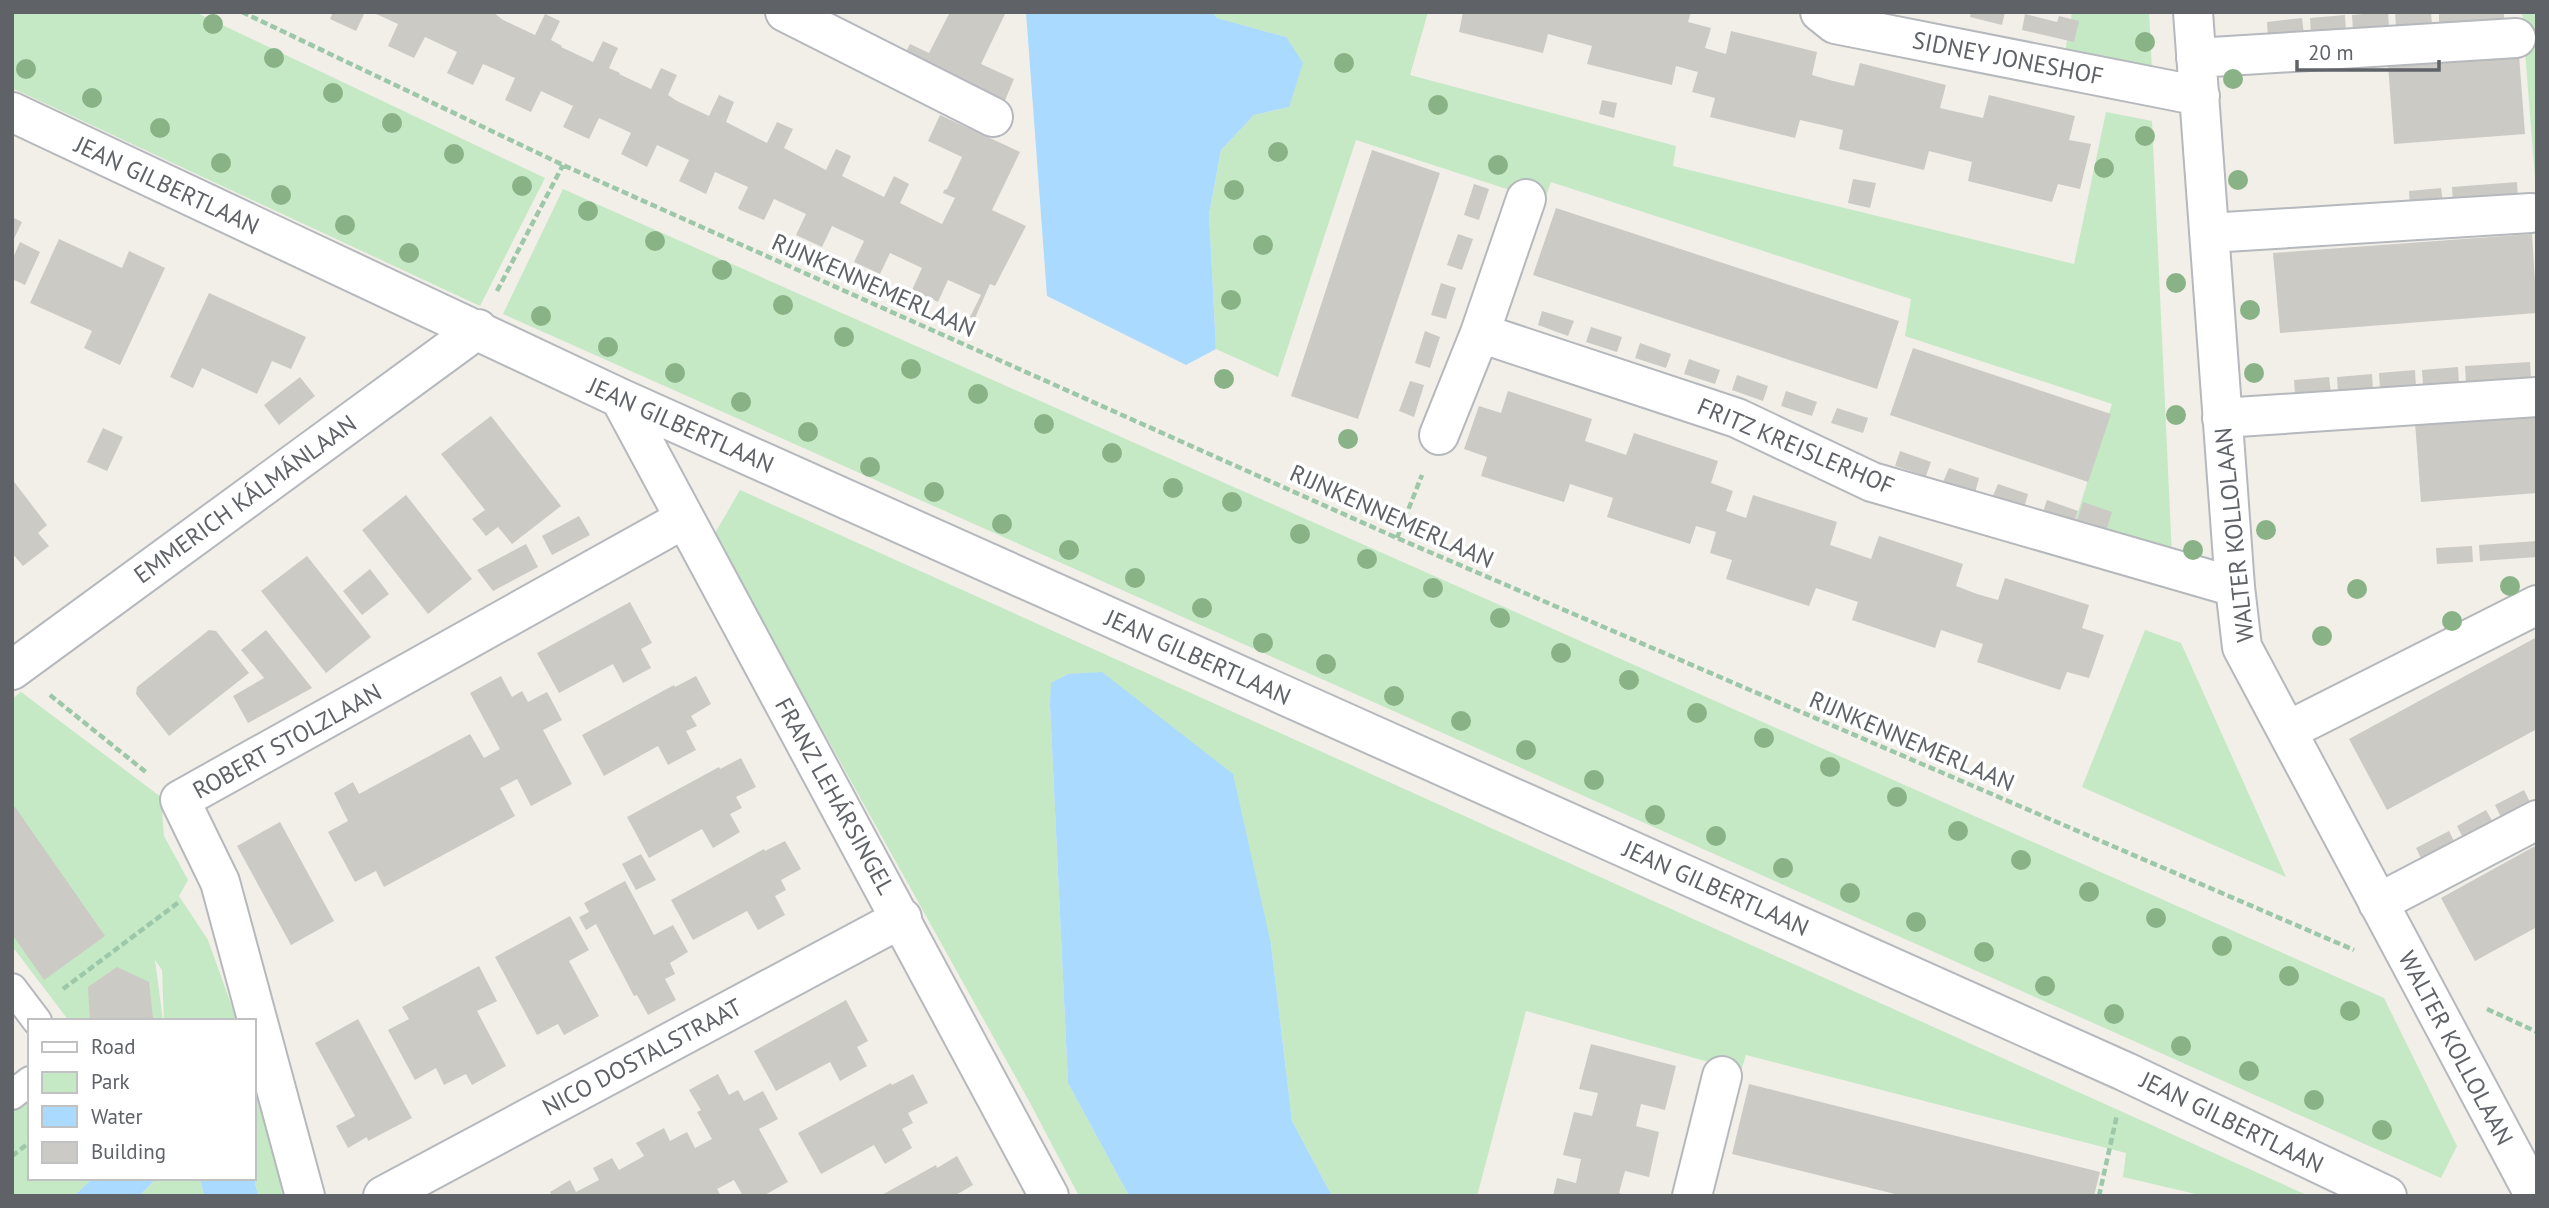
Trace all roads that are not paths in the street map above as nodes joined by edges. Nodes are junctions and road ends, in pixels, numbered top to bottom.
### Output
1 (1820, 12) edge
2 (2193, 12) edge
3 (802, 16) edge
4 (2516, 38) dead end
5 (2196, 58) junction
6 (2200, 96) junction
7 (12, 112) edge
8 (993, 117) dead end
9 (1526, 199) dead end
10 (2531, 213) dead end
11 (2209, 233) junction
12 (478, 330) junction
13 (1480, 333) junction
14 (2537, 397) edge
15 (620, 398) junction
16 (2222, 418) junction
17 (1438, 435) road end
18 (684, 519) junction
19 (2235, 587) junction
20 (2537, 605) edge
21 (14, 668) edge
22 (2287, 731) junction
23 (2537, 820) edge
24 (2378, 903) junction
25 (902, 918) junction
26 (12, 988) edge
27 (34, 1017) edge
28 (1722, 1076) dead end
29 (28, 1083) edge
30 (12, 1095) edge
31 (305, 1196) edge
32 (383, 1196) edge
33 (1049, 1196) edge
34 (1692, 1196) edge
35 (2387, 1196) edge
36 (2535, 1196) edge

1 - 6 street, SIDNEY JONESHOF
2 - 5 street, WALTER KOLLOLAAN
3 - 8 street
4 - 5 street
5 - 6 street, WALTER KOLLOLAAN
6 - 11 street, WALTER KOLLOLAAN
7 - 12 street, JEAN GILBERTLAAN
9 - 13 street
10 - 11 street
11 - 16 street, WALTER KOLLOLAAN
12 - 15 street, JEAN GILBERTLAAN
12 - 21 street, EMMERICH KÁLMÁNLAAN
13 - 17 street
13 - 19 street, FRITZ KREISLERHOF
14 - 16 street
15 - 18 street, FRANZ LEHÁRSINGEL
15 - 35 street, JEAN GILBERTLAAN
16 - 19 street, WALTER KOLLOLAAN
18 - 25 street, FRANZ LEHÁRSINGEL
18 - 31 street, ROBERT STOLZLAAN
19 - 22 street, WALTER KOLLOLAAN
20 - 22 street
22 - 24 street, WALTER KOLLOLAAN
23 - 24 street
24 - 36 street, WALTER KOLLOLAAN
25 - 32 street, NICO DOSTALSTRAAT
25 - 33 street, FRANZ LEHÁRSINGEL
26 - 27 lane
28 - 34 street
29 - 30 lane

